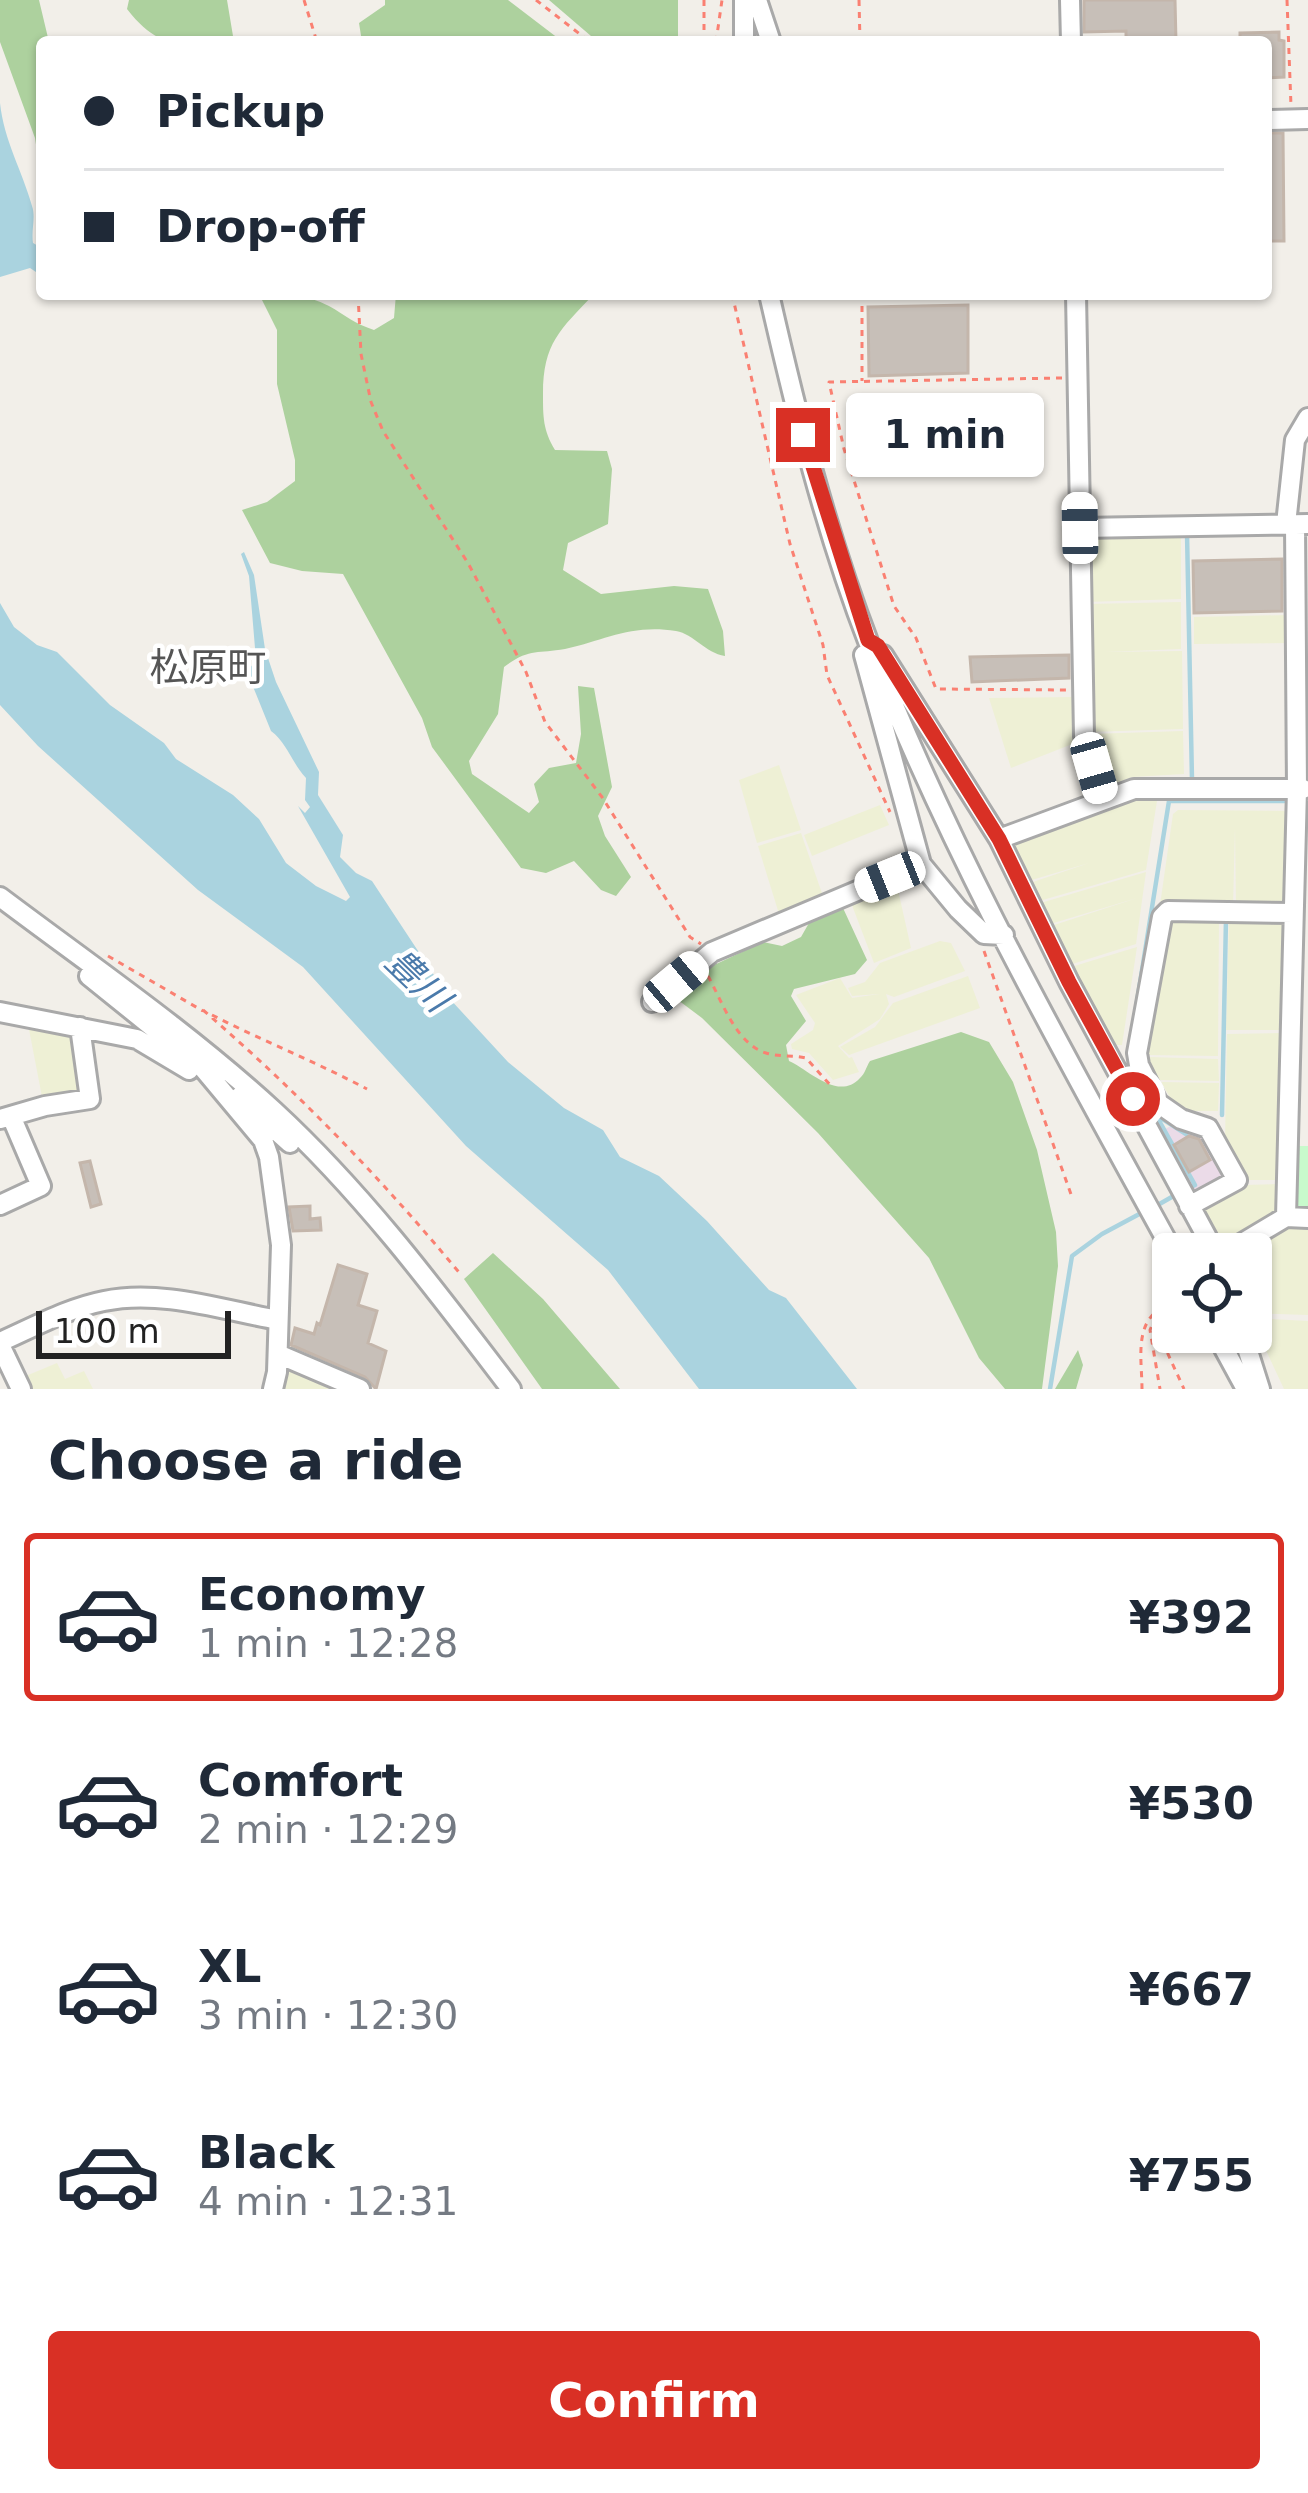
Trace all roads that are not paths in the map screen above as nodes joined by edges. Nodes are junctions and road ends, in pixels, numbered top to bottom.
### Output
1 (744, 0) edge
2 (757, 0) edge
3 (1070, 0) edge
4 (744, 36) edge
5 (769, 36) edge
6 (1071, 36) edge
7 (770, 300) edge
8 (1076, 300) edge
9 (1308, 418) edge
10 (1296, 524) edge
11 (1080, 528) junction
12 (868, 640) junction
13 (1299, 794) edge
14 (1103, 800) junction
15 (999, 839) junction
16 (921, 864) junction
17 (0, 897) edge
18 (1293, 913) junction
19 (994, 934) junction
20 (59, 942) junction
21 (652, 1002) dead end
22 (0, 1012) edge
23 (80, 1027) junction
24 (1125, 1054) junction
25 (217, 1087) junction
26 (6, 1118) edge
27 (1184, 1196) junction
28 (358, 1198) junction
29 (0, 1204) edge
30 (1286, 1217) junction
31 (1308, 1218) edge
32 (1162, 1233) edge
33 (1207, 1233) edge
34 (1257, 1233) edge
35 (278, 1320) junction
36 (0, 1343) edge
37 (1226, 1353) edge
38 (1248, 1353) edge
39 (278, 1354) junction
40 (21, 1389) edge
41 (273, 1389) edge
42 (360, 1389) edge
43 (512, 1389) edge
44 (1246, 1389) edge
45 (1260, 1389) edge

1 - 4 street
2 - 5 street
3 - 6 street
7 - 12 street
8 - 11 street
9 - 10 street
10 - 11 street
10 - 13 street
11 - 14 street
12 - 15 street
12 - 16 street
12 - 19 street
13 - 14 street
13 - 18 street
14 - 15 street
15 - 24 street
16 - 19 street
16 - 21 street
17 - 20 street
18 - 24 street
18 - 30 street
19 - 32 street
20 - 25 street
20 - 28 street
22 - 23 street
23 - 25 street
23 - 26 street
24 - 27 street
24 - 27 street
25 - 28 street
25 - 35 street
26 - 29 street
27 - 33 street
28 - 43 street
30 - 31 street
30 - 34 street
35 - 36 street
35 - 39 street
36 - 40 street
37 - 44 street
38 - 45 street
39 - 41 street
39 - 42 street

